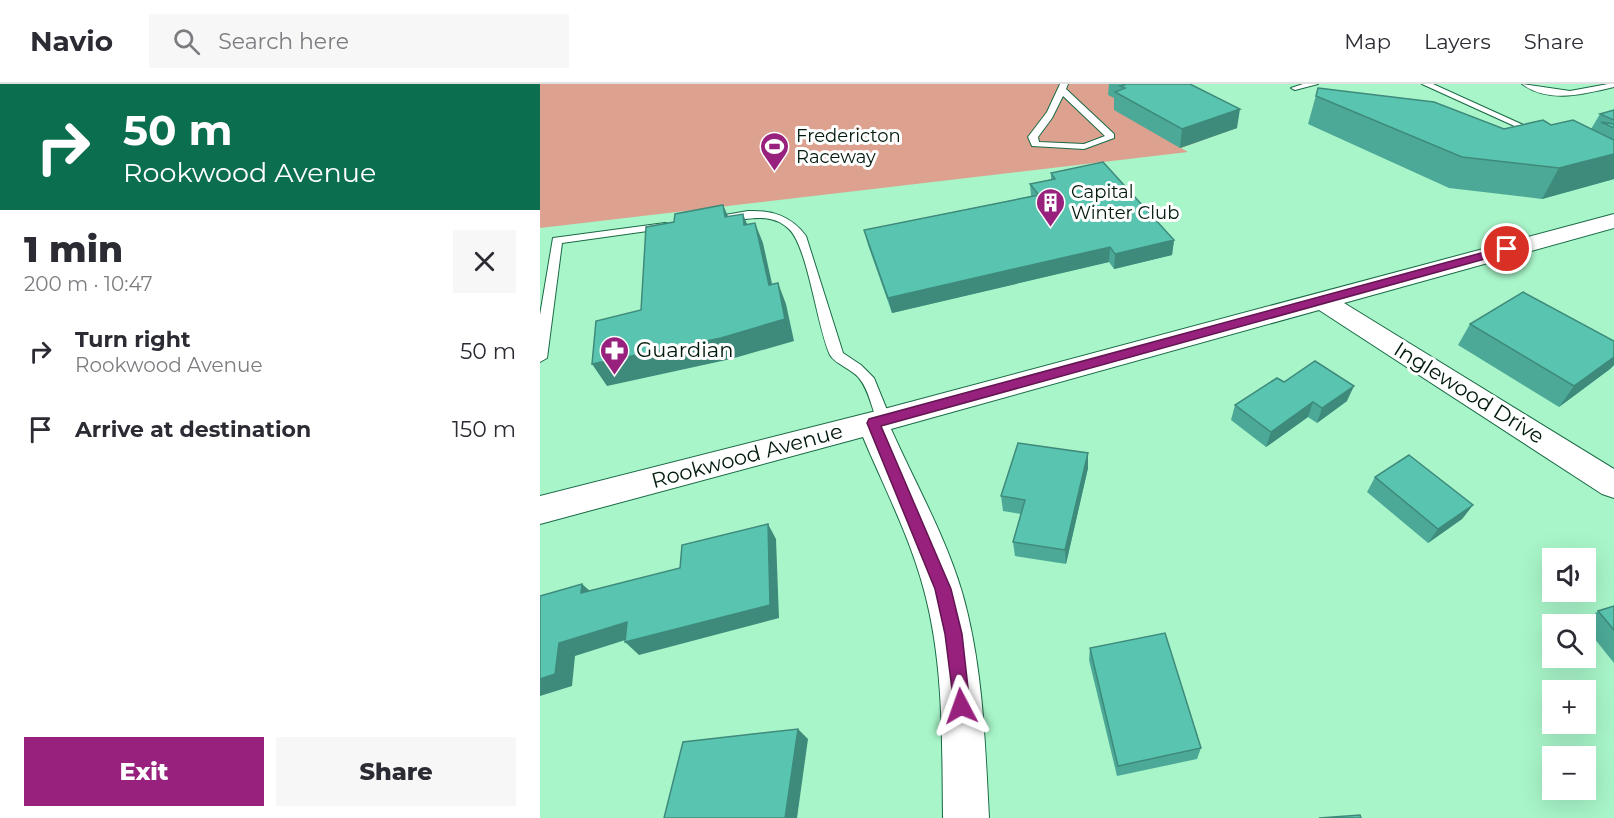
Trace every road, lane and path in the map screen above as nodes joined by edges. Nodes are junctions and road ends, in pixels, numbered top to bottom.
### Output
1 (1314, 84) edge
2 (1426, 84) edge
3 (1526, 84) edge
4 (1614, 85) edge
5 (1063, 87) edge
6 (1295, 88) dead end
7 (1544, 136) edge
8 (710, 220) edge
9 (1614, 220) edge
10 (676, 224) edge
11 (1323, 301) junction
12 (540, 358) edge
13 (878, 422) junction
14 (1614, 485) edge
15 (540, 510) edge
16 (966, 818) edge

1 - 6 lane
2 - 7 lane
3 - 4 lane
5 - 5 lane
8 - 13 lane
9 - 11 street, Rookwood Avenue
10 - 12 lane
11 - 13 street, Rookwood Avenue
11 - 14 street, Inglewood Drive
13 - 15 street, Rookwood Avenue
13 - 16 street

